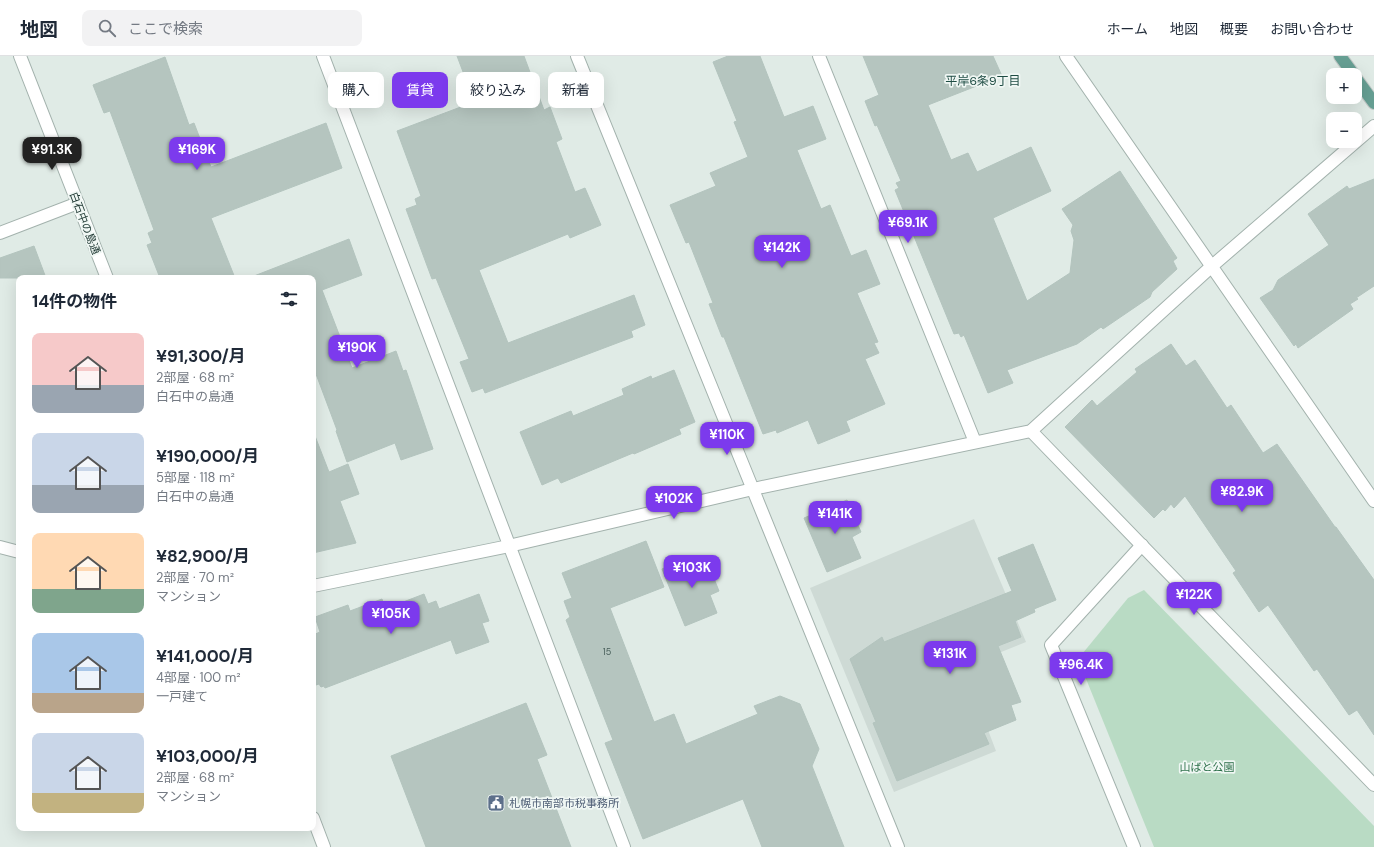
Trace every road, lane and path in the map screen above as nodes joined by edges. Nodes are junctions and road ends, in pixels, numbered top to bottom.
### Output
1 (20, 56) edge
2 (323, 56) edge
3 (577, 56) edge
4 (819, 56) edge
5 (1066, 56) edge
6 (1340, 56) edge
7 (1348, 68) edge
8 (1362, 87) edge
9 (1374, 103) edge
10 (1374, 126) edge
11 (78, 203) junction
12 (0, 233) edge
13 (1212, 266) junction
14 (105, 275) edge
15 (1031, 431) junction
16 (975, 442) junction
17 (753, 489) junction
18 (1374, 501) edge
19 (1142, 545) junction
20 (509, 546) junction
21 (0, 547) edge
22 (16, 551) edge
23 (316, 585) edge
24 (1374, 785) edge
25 (316, 826) edge
26 (324, 847) edge
27 (624, 847) edge
28 (898, 847) edge
29 (1134, 847) edge

1 - 11 street, 白石中の島通
2 - 20 street
3 - 17 street
4 - 16 street
5 - 13 street
6 - 7 main road
8 - 9 main road
10 - 13 street
11 - 12 street
11 - 14 street, 白石中の島通
13 - 15 street
13 - 18 street
15 - 16 street
15 - 19 street
16 - 17 street
17 - 20 street
17 - 28 street
19 - 24 street
19 - 29 street
20 - 23 street
20 - 27 street
21 - 22 street
25 - 26 street

